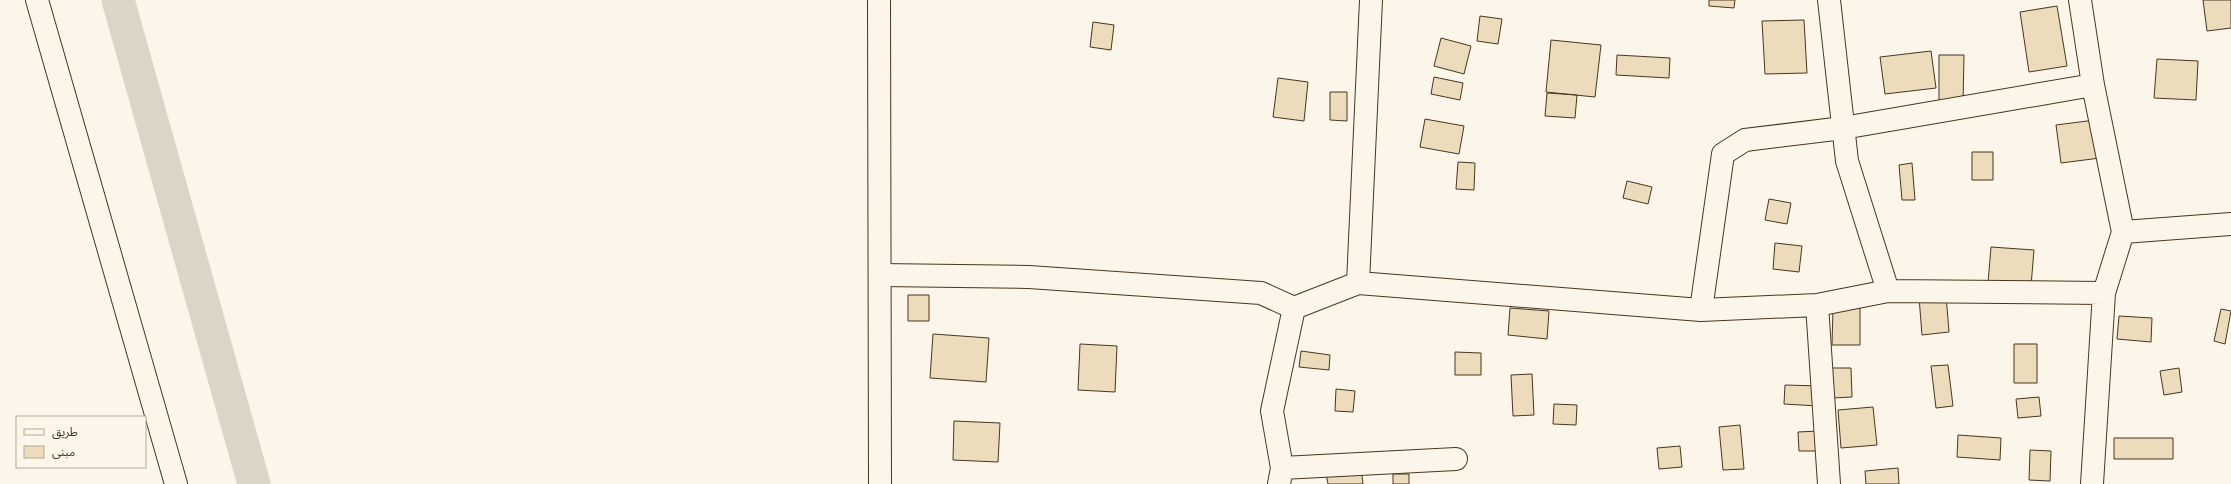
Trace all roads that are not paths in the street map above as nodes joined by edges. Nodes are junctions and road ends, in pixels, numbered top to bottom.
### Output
1 (37, 0) edge
2 (879, 0) edge
3 (1371, 0) edge
4 (1829, 0) edge
5 (2080, 0) edge
6 (2093, 85) junction
7 (1843, 128) junction
8 (2231, 224) edge
9 (2123, 232) junction
10 (880, 275) junction
11 (1358, 283) junction
12 (1888, 291) junction
13 (2104, 293) junction
14 (1817, 305) junction
15 (1294, 308) junction
16 (1702, 310) junction
17 (1456, 458) dead end
18 (1280, 476) edge
19 (176, 484) edge
20 (880, 484) edge
21 (1829, 484) edge
22 (2092, 484) edge

1 - 19 street
2 - 10 street
3 - 11 street
4 - 7 street
5 - 6 street
6 - 7 street
6 - 9 street
7 - 12 street
7 - 16 street
8 - 9 street
9 - 13 street
10 - 15 street
10 - 20 street
11 - 15 street
11 - 16 street
12 - 13 street
12 - 14 street
13 - 22 street
14 - 16 street
14 - 21 street
15 - 18 street
17 - 18 street

